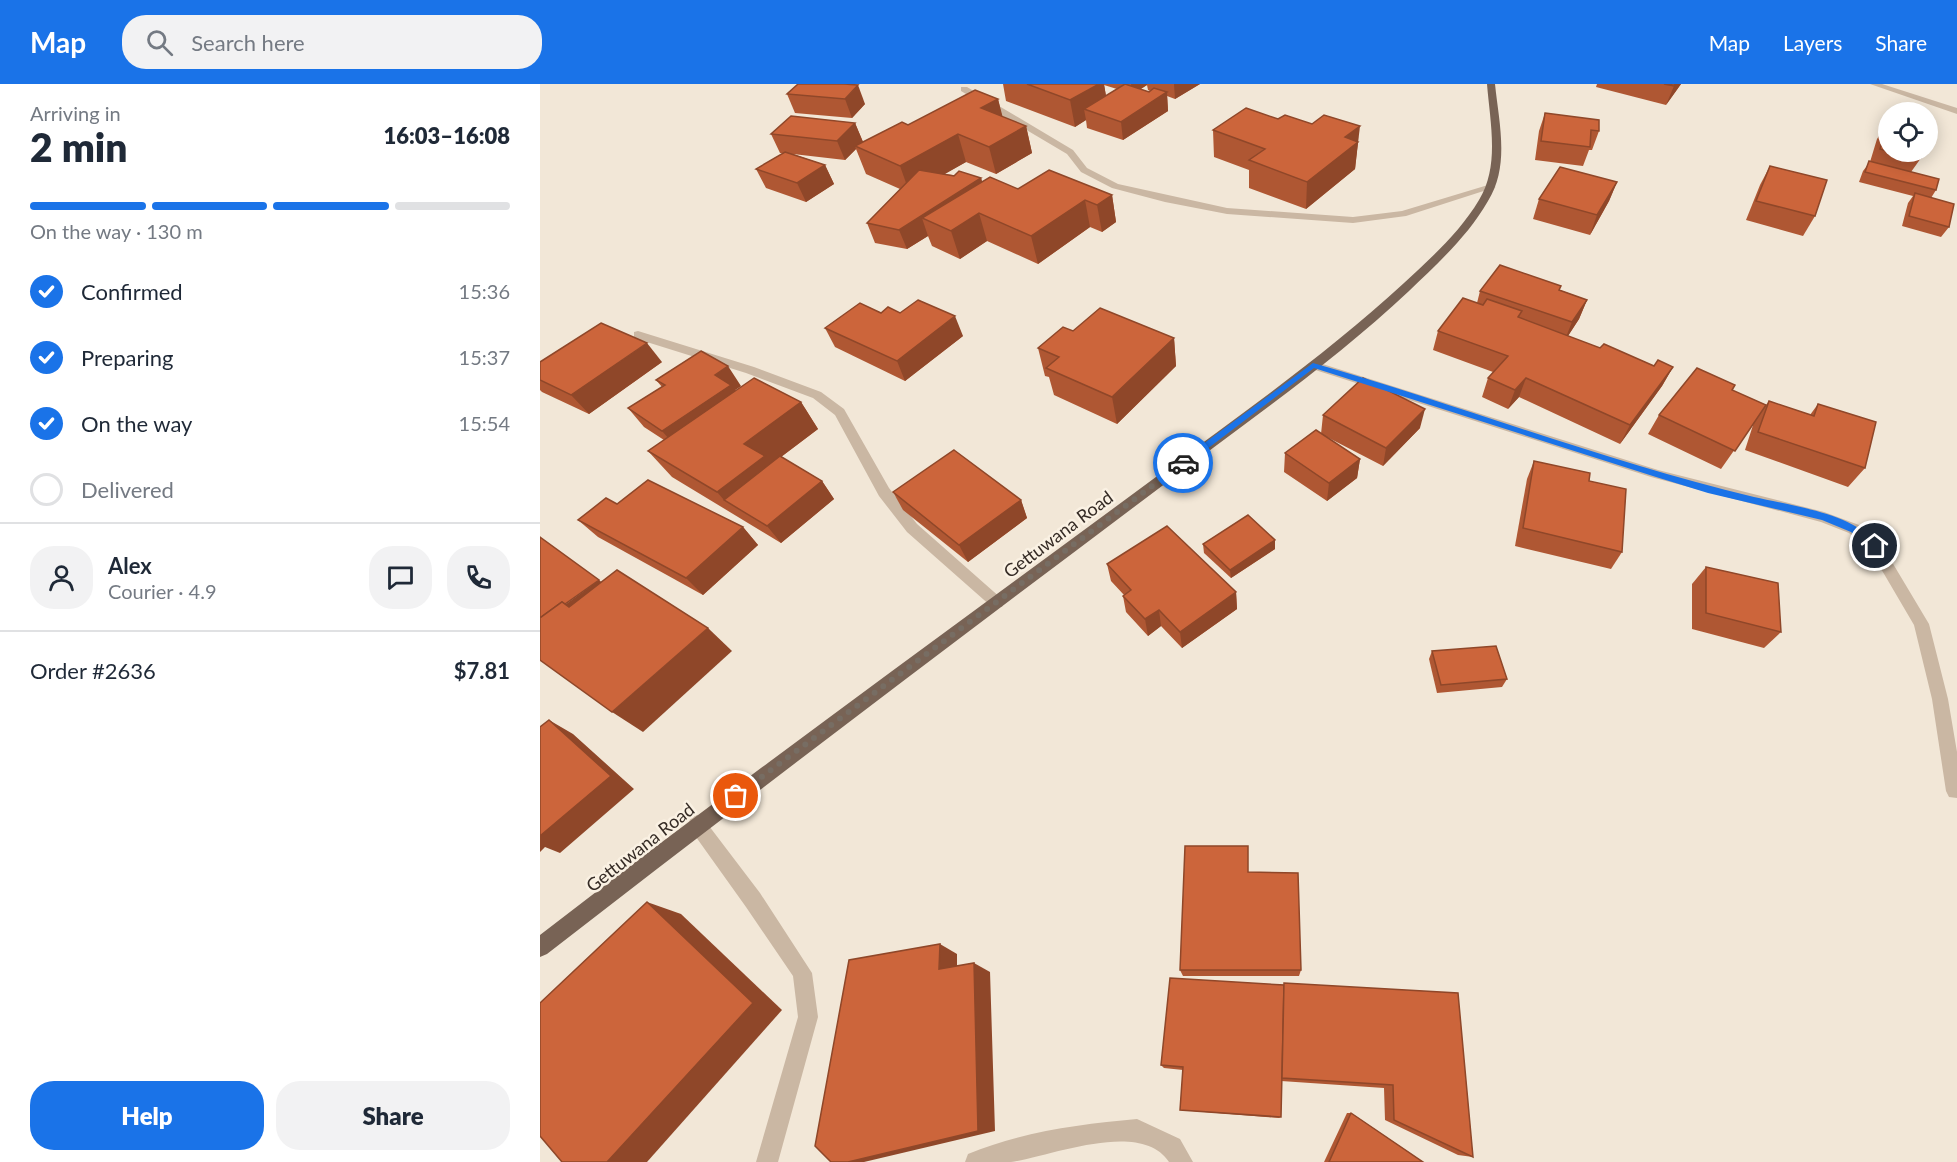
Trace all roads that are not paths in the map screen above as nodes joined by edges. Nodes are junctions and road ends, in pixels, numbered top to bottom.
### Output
1 (1491, 84) edge
2 (1874, 84) edge
3 (964, 89) dead end
4 (1957, 111) edge
5 (1491, 187) junction
6 (638, 335) dead end
7 (1313, 365) junction
8 (997, 603) junction
9 (1955, 790) dead end
10 (698, 824) junction
11 (540, 947) edge
12 (768, 1162) edge
13 (976, 1162) edge
14 (1182, 1162) edge

1 - 5 main road, Gettuwana Road
2 - 4 street
3 - 5 street
5 - 7 main road, Gettuwana Road
6 - 8 street
7 - 8 main road, Gettuwana Road
7 - 9 street
8 - 10 main road, Gettuwana Road
10 - 11 main road, Gettuwana Road
10 - 12 street
13 - 14 street

